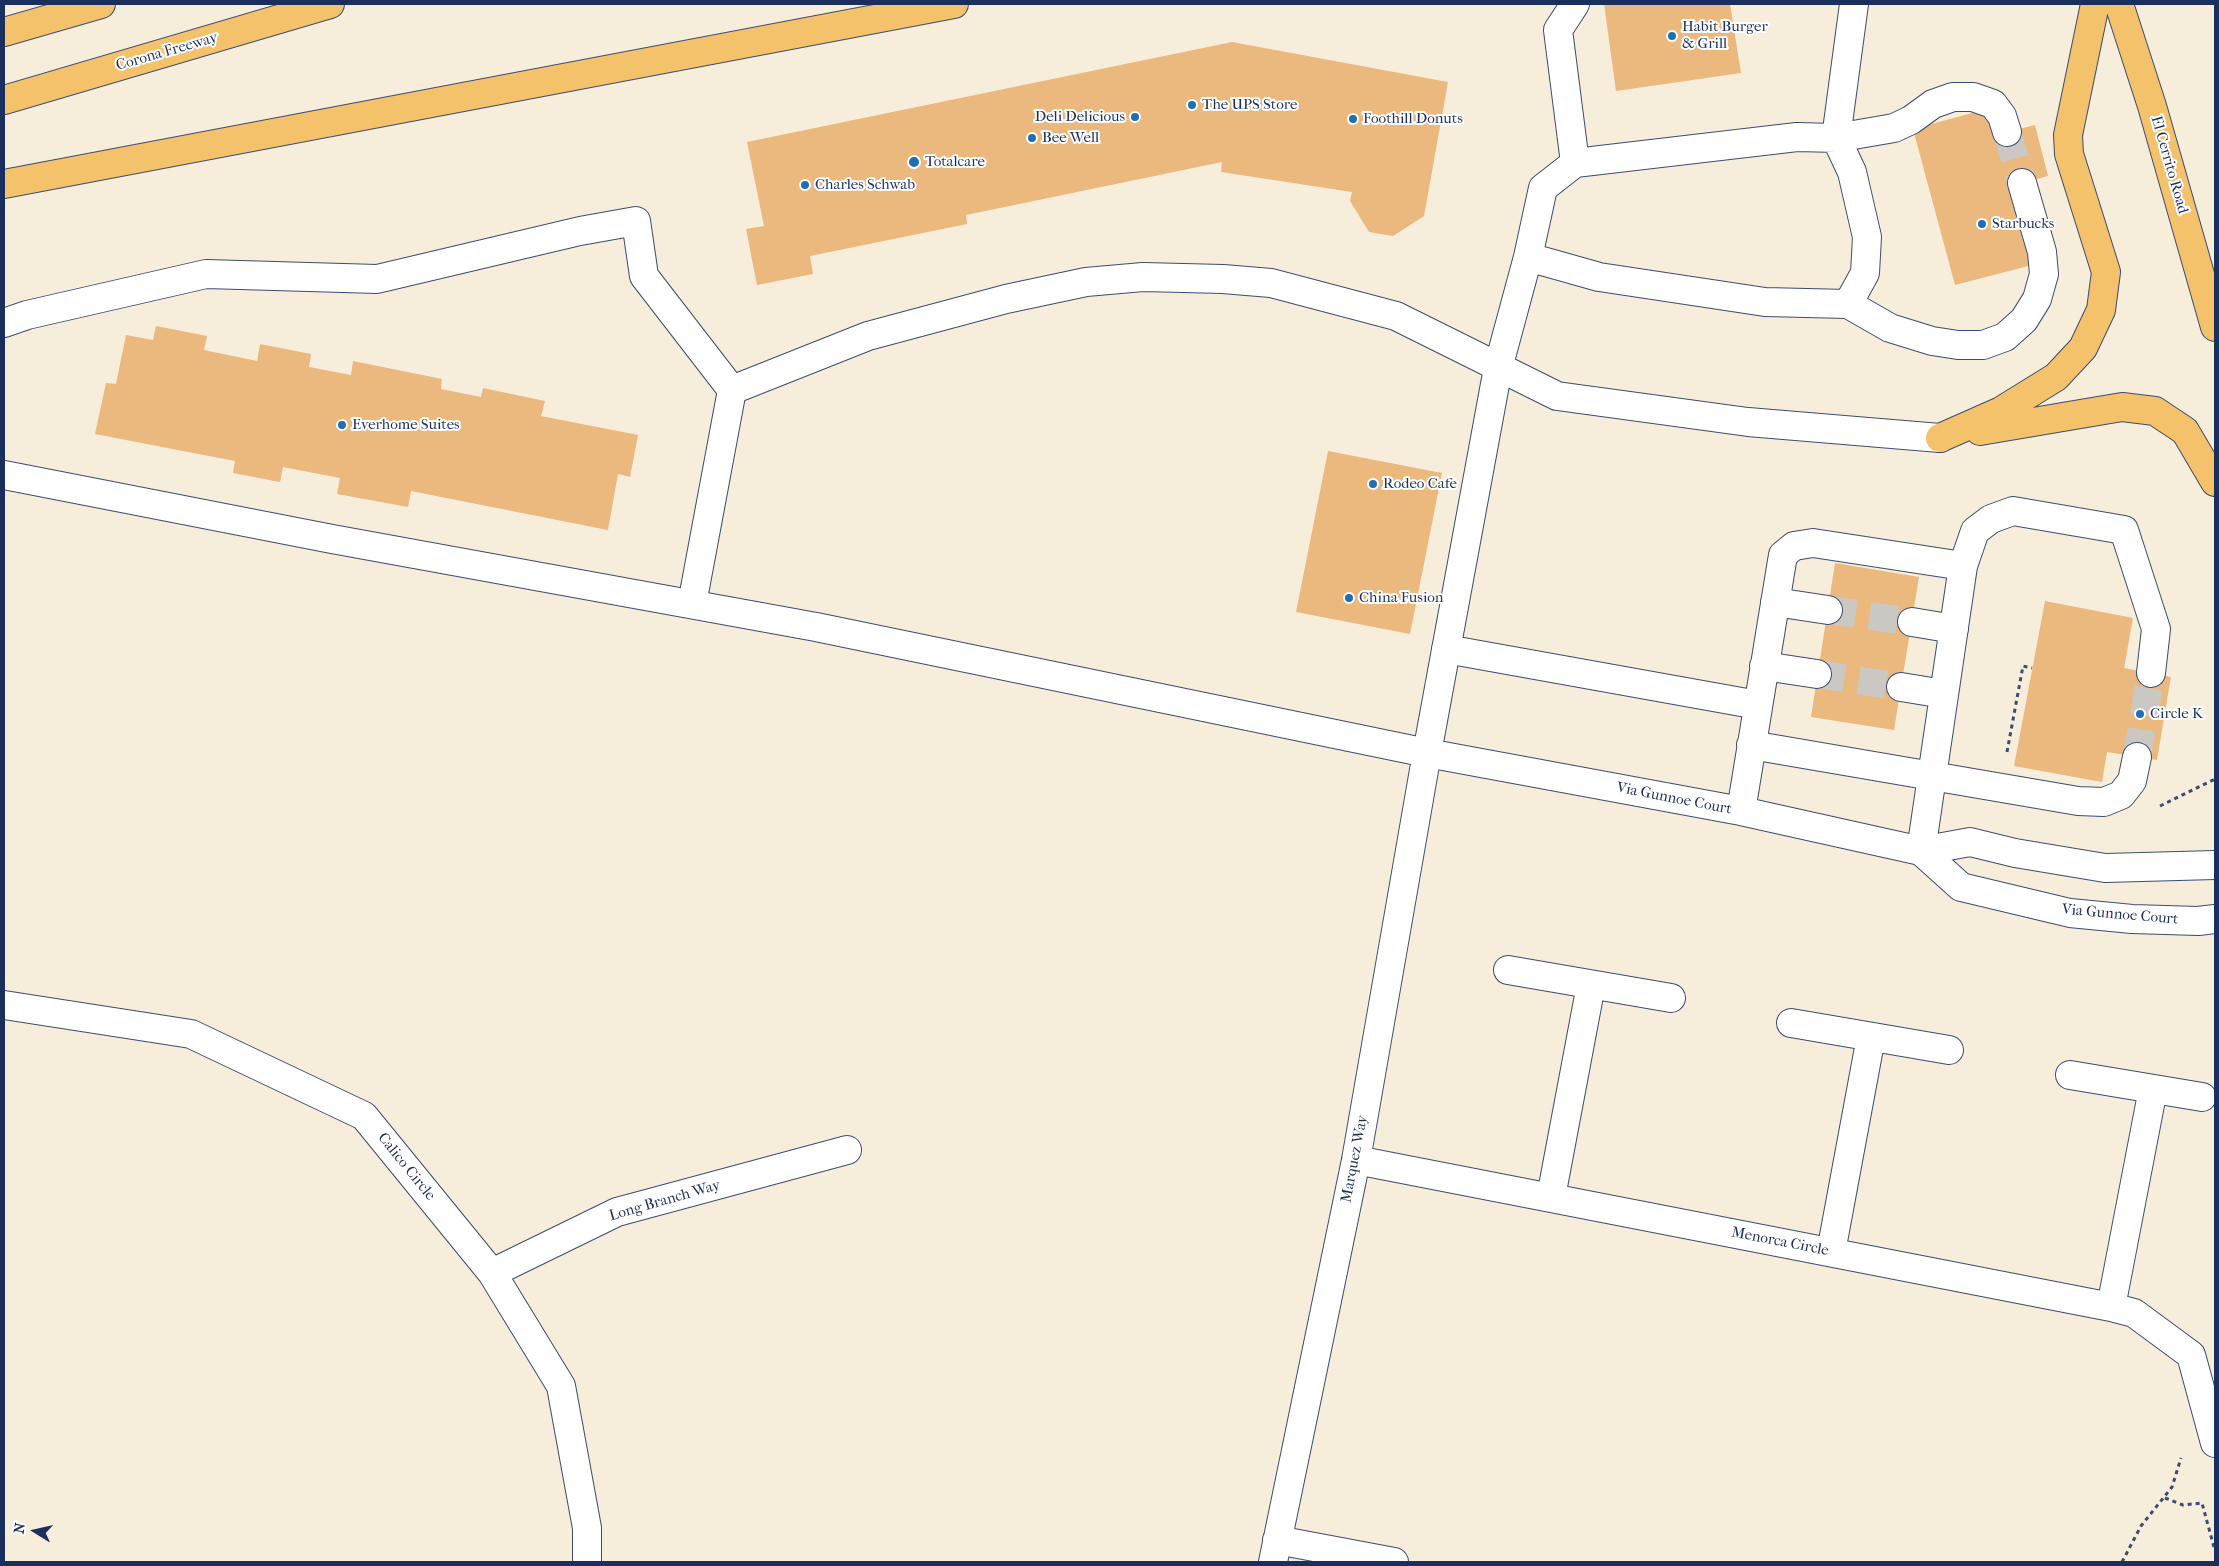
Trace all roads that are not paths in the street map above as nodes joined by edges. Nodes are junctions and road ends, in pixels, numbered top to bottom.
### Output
1 (101, 4) edge
2 (330, 4) edge
3 (954, 4) edge
4 (1575, 4) edge
5 (1854, 4) edge
6 (2095, 4) edge
7 (2119, 4) edge
8 (4, 32) edge
9 (4, 100) edge
10 (2007, 132) tunnel mouth
11 (1836, 138) junction
12 (1575, 163) junction
13 (2022, 183) tunnel mouth
14 (4, 184) edge
15 (1528, 257) junction
16 (1848, 304) junction
17 (4, 323) edge
18 (2215, 328) edge
19 (1498, 368) junction
20 (732, 390) junction
21 (1940, 438) junction
22 (4, 475) edge
23 (2215, 482) edge
24 (1963, 566) junction
25 (1775, 602) junction
26 (692, 604) junction
27 (1828, 610) tunnel mouth
28 (1912, 622) tunnel mouth
29 (1954, 629) junction
30 (1446, 649) junction
31 (1764, 666) junction
32 (2151, 673) tunnel mouth
33 (1817, 674) tunnel mouth
34 (1901, 687) tunnel mouth
35 (1944, 694) junction
36 (1758, 705) junction
37 (1750, 745) junction
38 (1427, 753) junction
39 (2137, 757) tunnel mouth
40 (1931, 775) junction
41 (1741, 812) junction
42 (1921, 852) junction
43 (2215, 865) edge
44 (2215, 919) edge
45 (1508, 970) dead end
46 (1591, 985) junction
47 (1671, 998) dead end
48 (4, 1005) edge
49 (1791, 1023) dead end
50 (1871, 1037) junction
51 (1949, 1050) dead end
52 (2070, 1075) dead end
53 (2153, 1089) junction
54 (2202, 1098) dead end
55 (847, 1150) dead end
56 (1356, 1160) junction
57 (1551, 1197) junction
58 (1831, 1252) junction
59 (492, 1273) junction
60 (2111, 1307) junction
61 (2215, 1443) edge
62 (1275, 1551) edge
63 (587, 1562) edge
64 (1394, 1562) edge

1 - 8 main road
2 - 9 main road, Corona Freeway
3 - 14 main road
4 - 12 street
5 - 11 street
6 - 21 main road
7 - 18 main road, El Cerrito Road
10 - 11 street
11 - 12 street
11 - 16 street
12 - 15 street, Marquez Way
13 - 16 street
15 - 16 street
15 - 19 street, Marquez Way
17 - 20 street
19 - 20 street
19 - 21 street
19 - 30 street, Marquez Way
20 - 26 street
21 - 23 main road
22 - 26 street, Via Gunnoe Court
24 - 25 street
24 - 29 street
24 - 32 street
25 - 27 street
25 - 31 street
26 - 38 street, Via Gunnoe Court
28 - 29 street
29 - 35 street
30 - 36 street
30 - 38 street, Marquez Way
31 - 33 street
31 - 36 street
34 - 35 street
35 - 40 street
36 - 37 street
37 - 40 street
37 - 41 street
38 - 41 street, Via Gunnoe Court
38 - 56 street, Marquez Way
39 - 40 street
40 - 42 street
41 - 42 street, Via Gunnoe Court
42 - 43 street, Via Gunnoe Court
42 - 44 street, Via Gunnoe Court
45 - 46 street
46 - 47 street
46 - 57 street
48 - 59 street, Calico Circle
49 - 50 street
50 - 51 street
50 - 58 street
52 - 53 street
53 - 54 street
53 - 60 street
55 - 59 street, Long Branch Way
56 - 57 street, Menorca Circle
56 - 62 street, Marquez Way
57 - 58 street, Menorca Circle
58 - 60 street, Menorca Circle
59 - 63 street, Calico Circle
60 - 61 street, Menorca Circle
62 - 64 street

